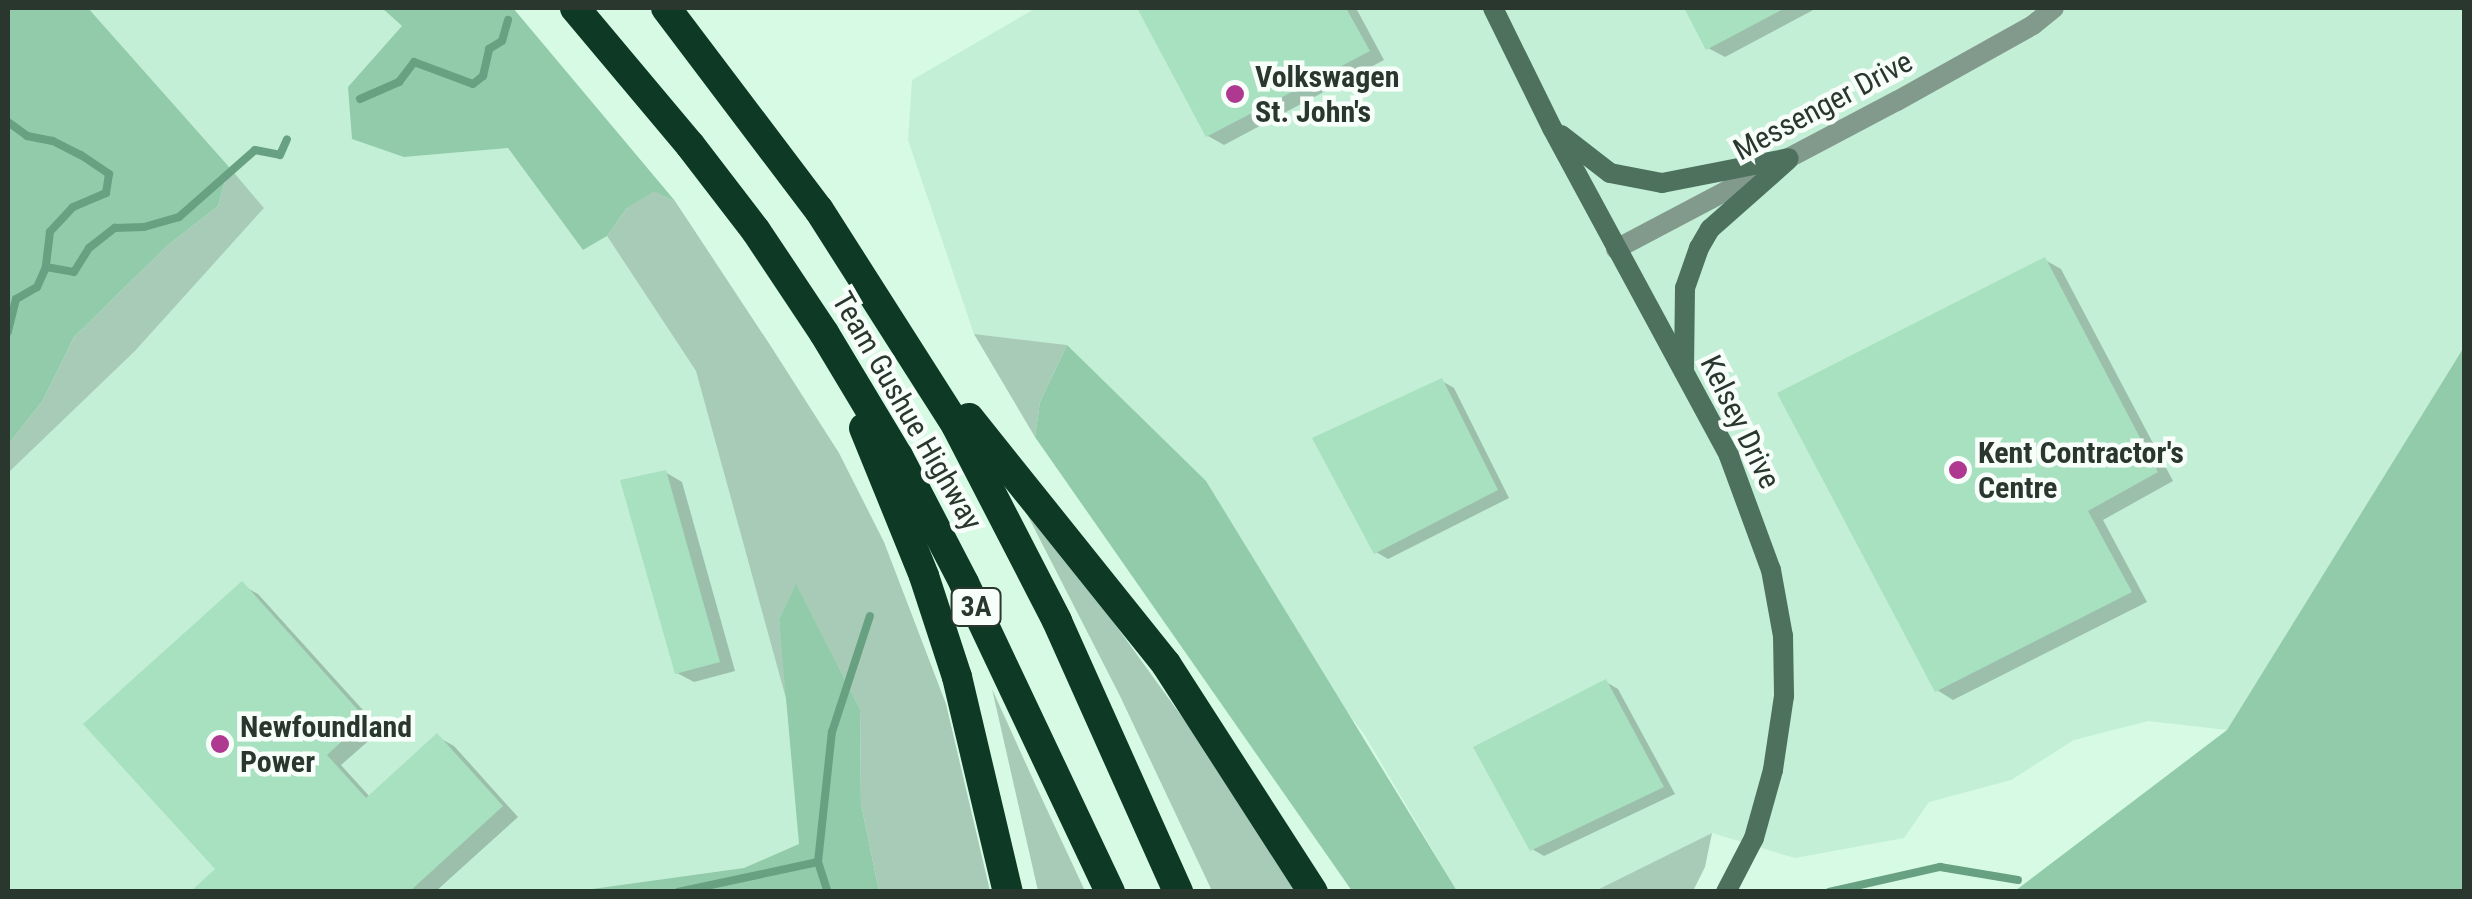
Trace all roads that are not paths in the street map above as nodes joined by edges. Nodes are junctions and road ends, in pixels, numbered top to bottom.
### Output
1 (575, 8) edge
2 (666, 8) edge
3 (1493, 8) edge
4 (2054, 8) edge
5 (1552, 128) junction
6 (1789, 158) junction
7 (1616, 249) junction
8 (824, 333) junction
9 (901, 334) junction
10 (1684, 372) junction
11 (1008, 892) edge
12 (1110, 892) edge
13 (1178, 892) edge
14 (1313, 892) edge
15 (1726, 892) edge

1 - 8 highway, Team Gushue Highway / 3A
2 - 9 highway, Team Gushue Highway / 3A
3 - 5 main road, Kelsey Drive
4 - 6 street, Messenger Drive
5 - 6 main road
5 - 7 main road, Kelsey Drive
6 - 7 street, Messenger Drive
6 - 10 main road
7 - 10 main road, Kelsey Drive
8 - 11 highway
8 - 12 highway, Team Gushue Highway / 3A
9 - 13 highway, Team Gushue Highway / 3A
9 - 14 highway
10 - 15 main road, Kelsey Drive

